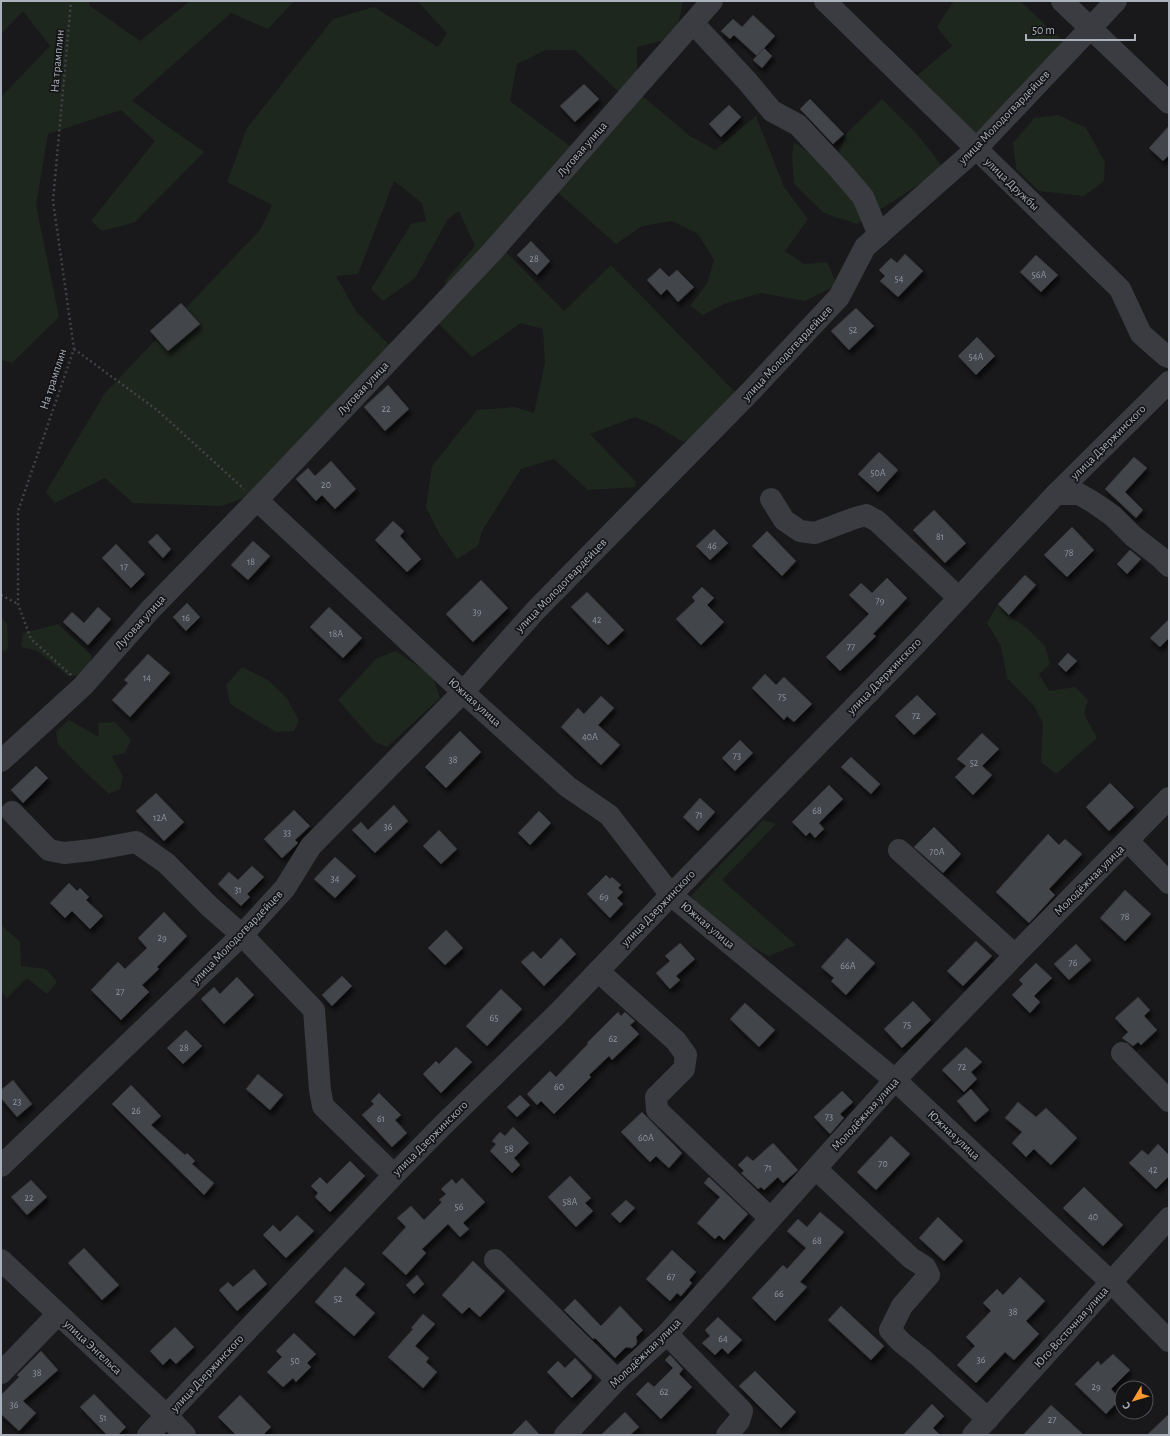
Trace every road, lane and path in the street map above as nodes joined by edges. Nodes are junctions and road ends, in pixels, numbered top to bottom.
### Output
1 (71, 1) edge
2 (712, 1) edge
3 (825, 1) edge
4 (1062, 1) edge
5 (1116, 1) edge
6 (693, 23) junction
7 (1090, 27) junction
8 (1169, 103) edge
9 (976, 149) junction
10 (879, 235) junction
11 (74, 348) junction
12 (1169, 357) edge
13 (1169, 382) edge
14 (1056, 494) junction
15 (771, 499) dead end
16 (257, 500) junction
17 (1169, 566) edge
18 (1, 595) edge
19 (959, 598) junction
20 (18, 604) junction
21 (83, 686) junction
22 (463, 692) junction
23 (1, 761) edge
24 (1169, 798) edge
25 (12, 812) dead end
26 (1128, 841) junction
27 (899, 850) dead end
28 (1169, 882) edge
29 (671, 895) junction
30 (242, 935) junction
31 (1015, 955) junction
32 (598, 971) junction
33 (1122, 1053) dead end
34 (895, 1080) junction
35 (1169, 1101) edge
36 (1, 1166) edge
37 (816, 1169) junction
38 (394, 1175) junction
39 (770, 1218) junction
40 (1169, 1218) edge
41 (1, 1260) edge
42 (495, 1260) dead end
43 (1112, 1283) junction
44 (58, 1314) junction
45 (666, 1334) junction
46 (1169, 1341) edge
47 (1, 1373) edge
48 (617, 1380) junction
49 (167, 1416) junction
50 (988, 1419) junction
51 (148, 1435) edge
52 (185, 1435) edge
53 (565, 1435) edge
54 (726, 1435) edge
55 (974, 1435) edge

1 - 11 path, На трамплин
2 - 6 street, Луговая улица
3 - 9 street, улица Дружбы
4 - 7 street
5 - 7 street, улица Молодогвардейцев
6 - 10 street
6 - 16 street, Луговая улица
7 - 8 street
7 - 9 street, улица Молодогвардейцев
9 - 10 street, улица Молодогвардейцев
9 - 12 street, улица Дружбы
10 - 22 street, улица Молодогвардейцев
11 - 16 path
11 - 20 path, На трамплин
13 - 14 street, улица Дзержинского
14 - 17 street
14 - 19 street, улица Дзержинского
15 - 19 street
16 - 21 street, Луговая улица
16 - 22 street, Южная улица
18 - 20 path
19 - 29 street, улица Дзержинского
20 - 21 path, На трамплин
21 - 23 street, Луговая улица
22 - 29 street, Южная улица
22 - 30 street, улица Молодогвардейцев
24 - 26 street, Молодёжная улица
25 - 30 street
26 - 28 street
26 - 31 street, Молодёжная улица
27 - 31 street
29 - 32 street, улица Дзержинского
29 - 34 street, Южная улица
30 - 36 street, улица Молодогвардейцев
30 - 38 street
31 - 34 street, Молодёжная улица
32 - 38 street, улица Дзержинского
32 - 39 street
33 - 35 street
34 - 37 street, Молодёжная улица
34 - 43 street, Южная улица
37 - 39 street, Молодёжная улица
37 - 50 street
38 - 49 street, улица Дзержинского
39 - 45 street, Молодёжная улица
40 - 43 street, Юго-Восточная улица
41 - 44 street, улица Энгельса
42 - 48 street
43 - 46 street, Южная улица
43 - 50 street, Юго-Восточная улица
44 - 47 street
44 - 49 street, улица Энгельса
45 - 48 street, Молодёжная улица
45 - 54 street
48 - 53 street, Молодёжная улица
49 - 51 street, улица Дзержинского
49 - 52 street, улица Энгельса
50 - 55 street, Юго-Восточная улица

